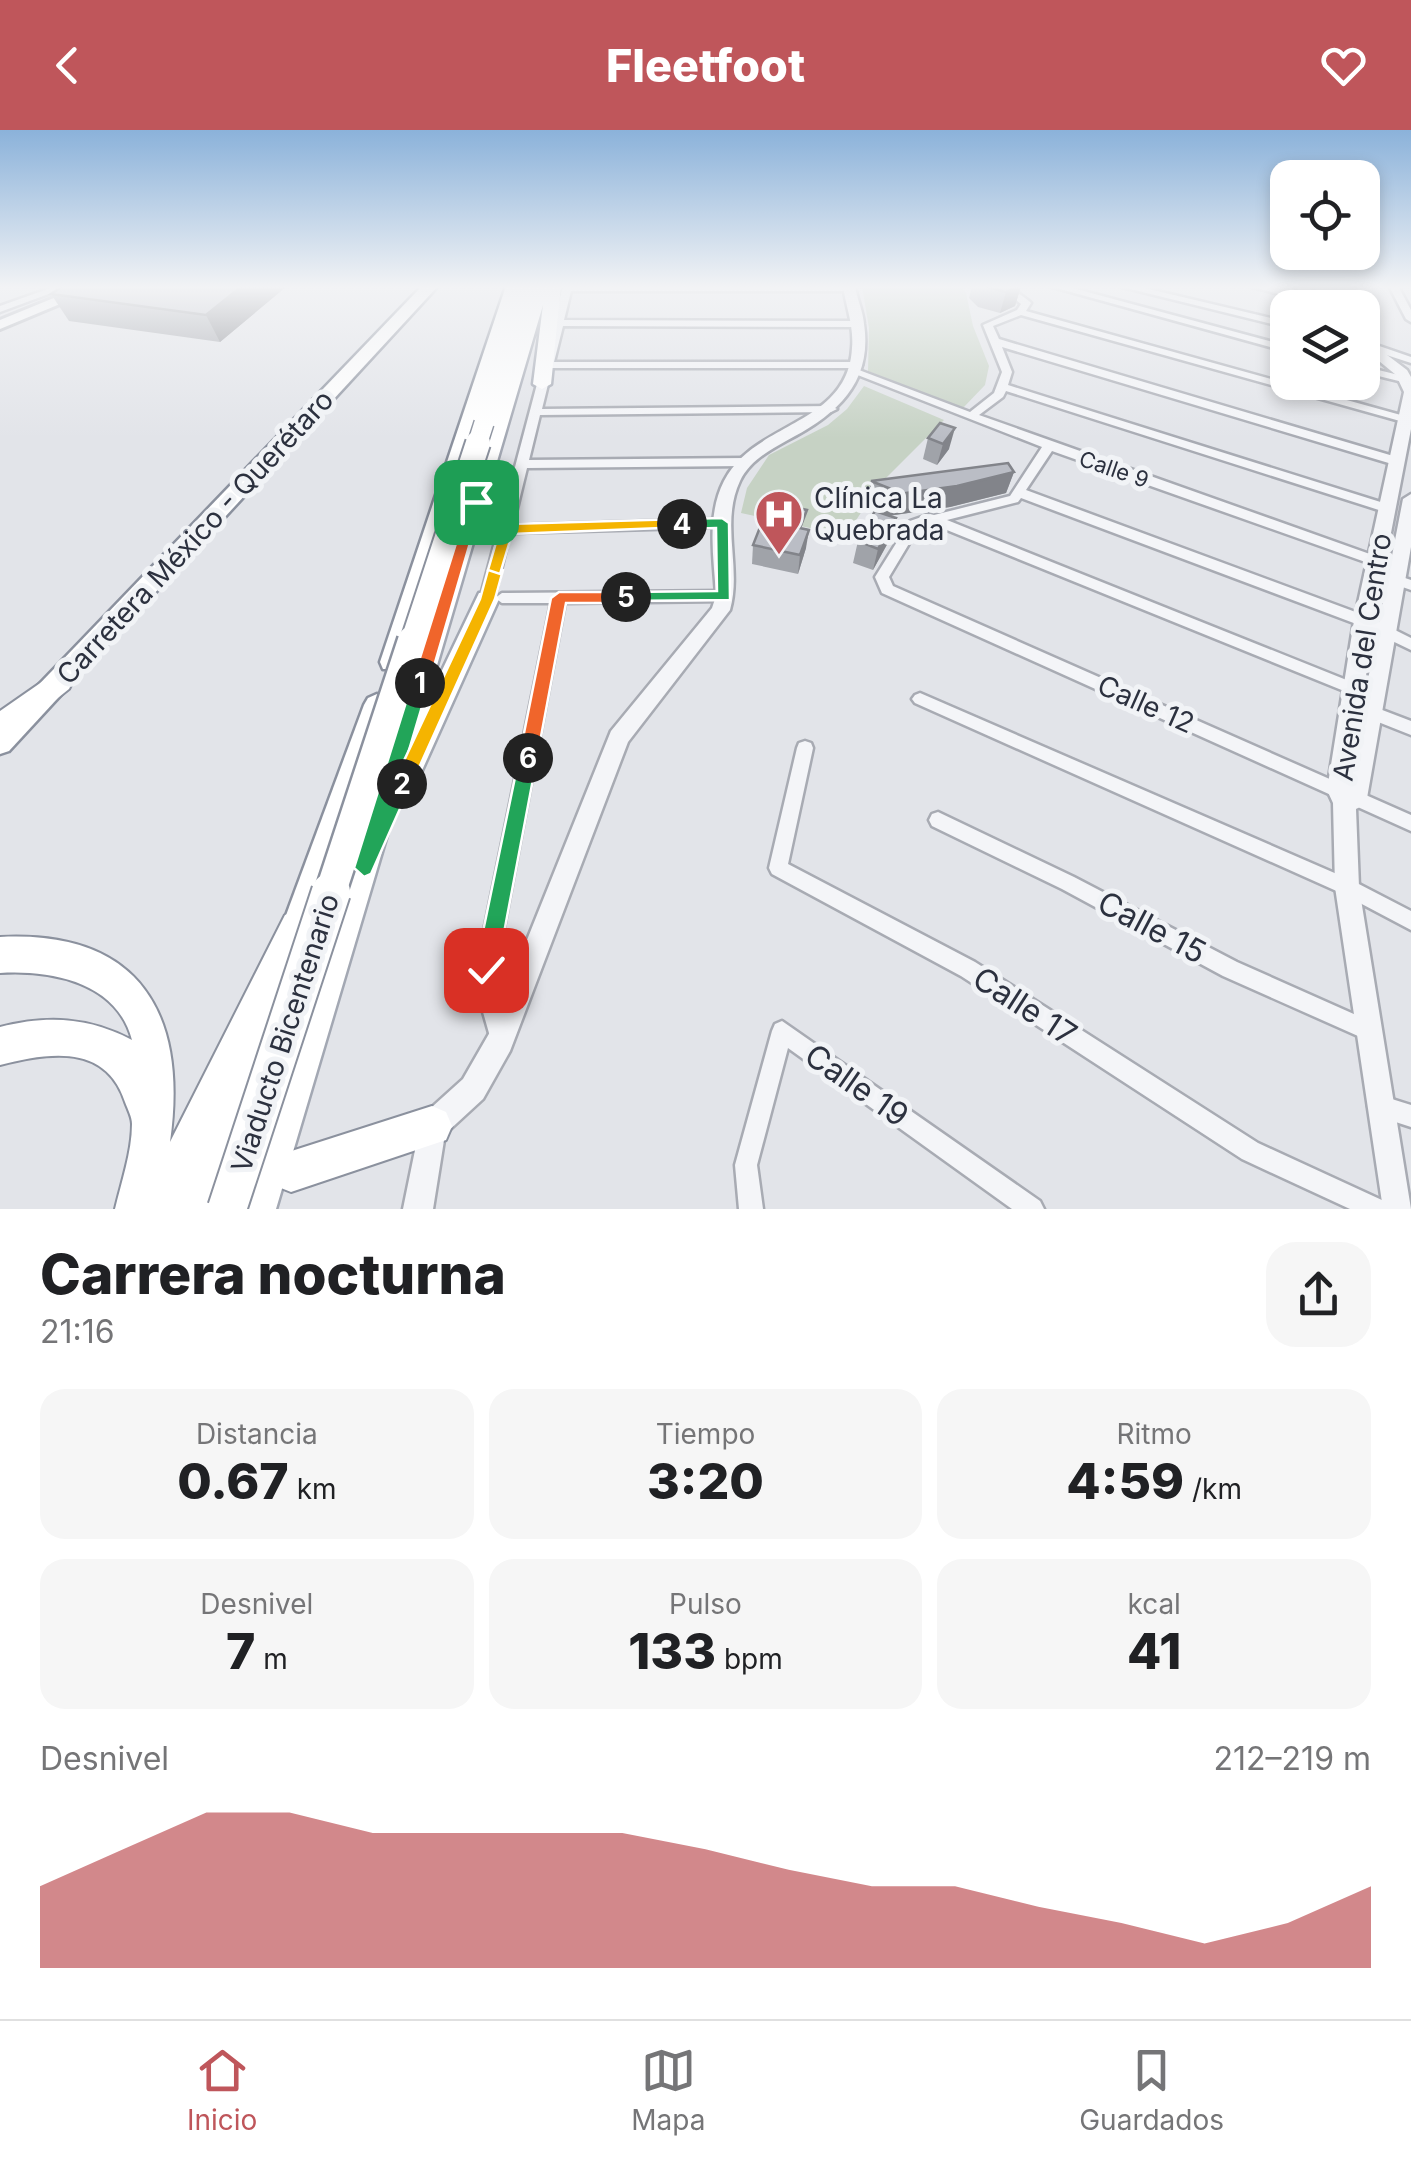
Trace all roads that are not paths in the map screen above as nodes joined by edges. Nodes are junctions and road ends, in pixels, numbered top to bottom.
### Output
1 (384, 336) edge
2 (502, 336) edge
3 (503, 336) edge
4 (541, 336) edge
5 (549, 336) edge
6 (556, 336) edge
7 (857, 336) edge
8 (992, 336) edge
9 (1107, 336) edge
10 (1241, 336) edge
11 (994, 341) junction
12 (1270, 344) edge
13 (1380, 347) edge
14 (1387, 351) junction
15 (1380, 354) edge
16 (1411, 360) edge
17 (548, 366) junction
18 (856, 368) junction
19 (1380, 374) edge
20 (1410, 383) edge
21 (542, 384) junction
22 (1004, 388) junction
23 (831, 409) junction
24 (534, 412) junction
25 (971, 416) junction
26 (1404, 419) junction
27 (1049, 446) junction
28 (1396, 461) junction
29 (745, 462) junction
30 (523, 464) junction
31 (1020, 493) junction
32 (1411, 499) edge
33 (1385, 516) junction
34 (930, 518) junction
35 (722, 523) junction
36 (507, 529) junction
37 (1408, 532) edge
38 (1376, 561) junction
39 (1404, 582) edge
40 (725, 596) junction
41 (559, 598) junction
42 (495, 599) junction
43 (1364, 621) junction
44 (1386, 634) junction
45 (1411, 644) edge
46 (59, 681) junction
47 (1352, 696) junction
48 (920, 700) dead end
49 (1374, 713) junction
50 (0, 728) edge
51 (1411, 728) edge
52 (0, 743) edge
53 (805, 748) dead end
54 (1346, 797) junction
55 (938, 820) dead end
56 (1411, 823) edge
57 (364, 868) junction
58 (1346, 887) junction
59 (1411, 921) edge
60 (297, 928) junction
61 (0, 954) edge
62 (124, 994) junction
63 (1368, 1030) junction
64 (500, 1041) junction
65 (86, 1042) junction
66 (0, 1046) edge
67 (1379, 1106) junction
68 (1411, 1116) edge
69 (152, 1119) junction
70 (432, 1126) junction
71 (292, 1172) dead end
72 (117, 1209) edge
73 (136, 1209) edge
74 (159, 1209) edge
75 (198, 1209) edge
76 (227, 1209) edge
77 (257, 1209) edge
78 (418, 1209) edge
79 (751, 1209) edge
80 (1032, 1209) edge
81 (1376, 1209) edge
82 (1398, 1209) edge

1 - 46 main road, Carretera México - Querétaro
2 - 60 main road
3 - 76 highway, Viaducto Bicentenario, bridge
4 - 57 main road
5 - 21 main road
6 - 17 street
7 - 18 street
8 - 11 street
9 - 26 street
10 - 12 street
11 - 22 street
11 - 28 street
13 - 14 street
14 - 16 street
14 - 20 street
15 - 20 street
17 - 18 street
17 - 21 street
18 - 23 street
18 - 25 street, Calle 9
19 - 20 street
20 - 26 street, Avenida del Centro
21 - 24 street
22 - 25 street
22 - 33 street
23 - 24 street
23 - 29 street
24 - 30 street
25 - 27 street, Calle 9
26 - 28 street, Avenida del Centro
27 - 31 street
27 - 38 street, Calle 9
28 - 33 street, Avenida del Centro
29 - 30 street
29 - 35 street
30 - 36 street
31 - 34 street
31 - 43 street
32 - 37 street, Avenida del Centro
33 - 37 street
33 - 38 street, Avenida del Centro
34 - 47 street
34 - 54 street, Calle 12
35 - 36 street
35 - 40 street
36 - 42 street
37 - 39 street, Avenida del Centro
38 - 43 street, Avenida del Centro
39 - 44 street, Avenida del Centro
40 - 41 street
40 - 64 street
41 - 42 street
41 - 64 street
42 - 57 main road
43 - 44 street
43 - 47 street, Avenida del Centro
44 - 45 street
44 - 49 street, Avenida del Centro
46 - 50 highway
46 - 52 main road, Carretera México - Querétaro
47 - 49 street
47 - 54 street, Avenida del Centro
48 - 58 street
49 - 51 street
49 - 54 street, Avenida del Centro
53 - 81 street, Calle 17
54 - 56 street, Calle 12
54 - 58 street, Avenida del Centro
55 - 63 street, Calle 15
57 - 77 main road
58 - 59 street
58 - 63 street, Avenida del Centro
60 - 74 highway
60 - 75 main road
61 - 62 highway
62 - 65 highway
62 - 69 highway
63 - 67 street, Avenida del Centro
64 - 70 street
65 - 66 highway
65 - 69 highway
67 - 68 street
67 - 82 street, Avenida del Centro
69 - 72 highway
69 - 73 highway
70 - 71 highway
70 - 78 street
79 - 80 street, Calle 19

